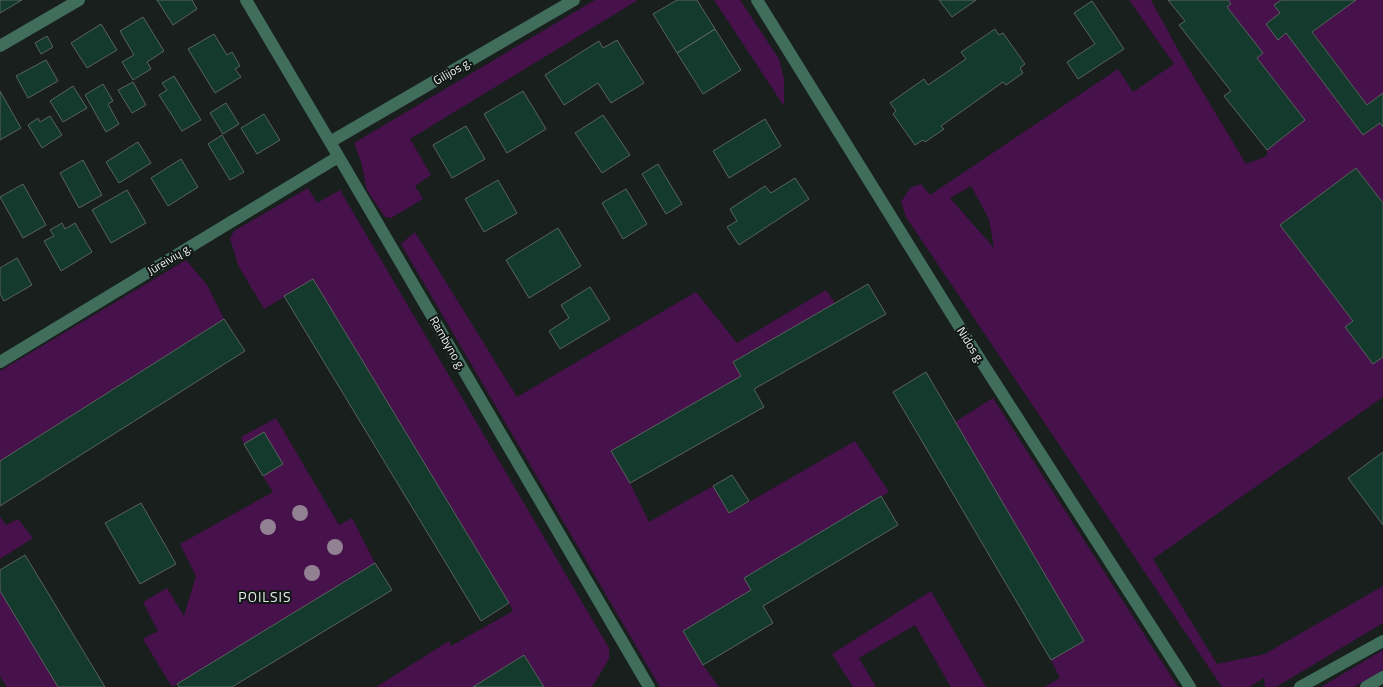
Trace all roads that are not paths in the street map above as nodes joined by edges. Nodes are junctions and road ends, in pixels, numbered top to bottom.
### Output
1 (79, 0) edge
2 (246, 0) edge
3 (574, 0) edge
4 (757, 0) edge
5 (0, 46) edge
6 (330, 142) junction
7 (338, 156) junction
8 (0, 362) edge
9 (1383, 641) edge
10 (1383, 677) edge
11 (649, 687) edge
12 (1190, 687) edge
13 (1300, 687) edge
14 (1366, 687) edge

1 - 5 street
2 - 6 street, Rambyno g.
3 - 6 street, Gilijos g.
4 - 12 street, Nidos g.
6 - 7 street, Rambyno g.
7 - 8 street, Jūreivių g.
7 - 11 street, Rambyno g.
9 - 13 street
10 - 14 street

